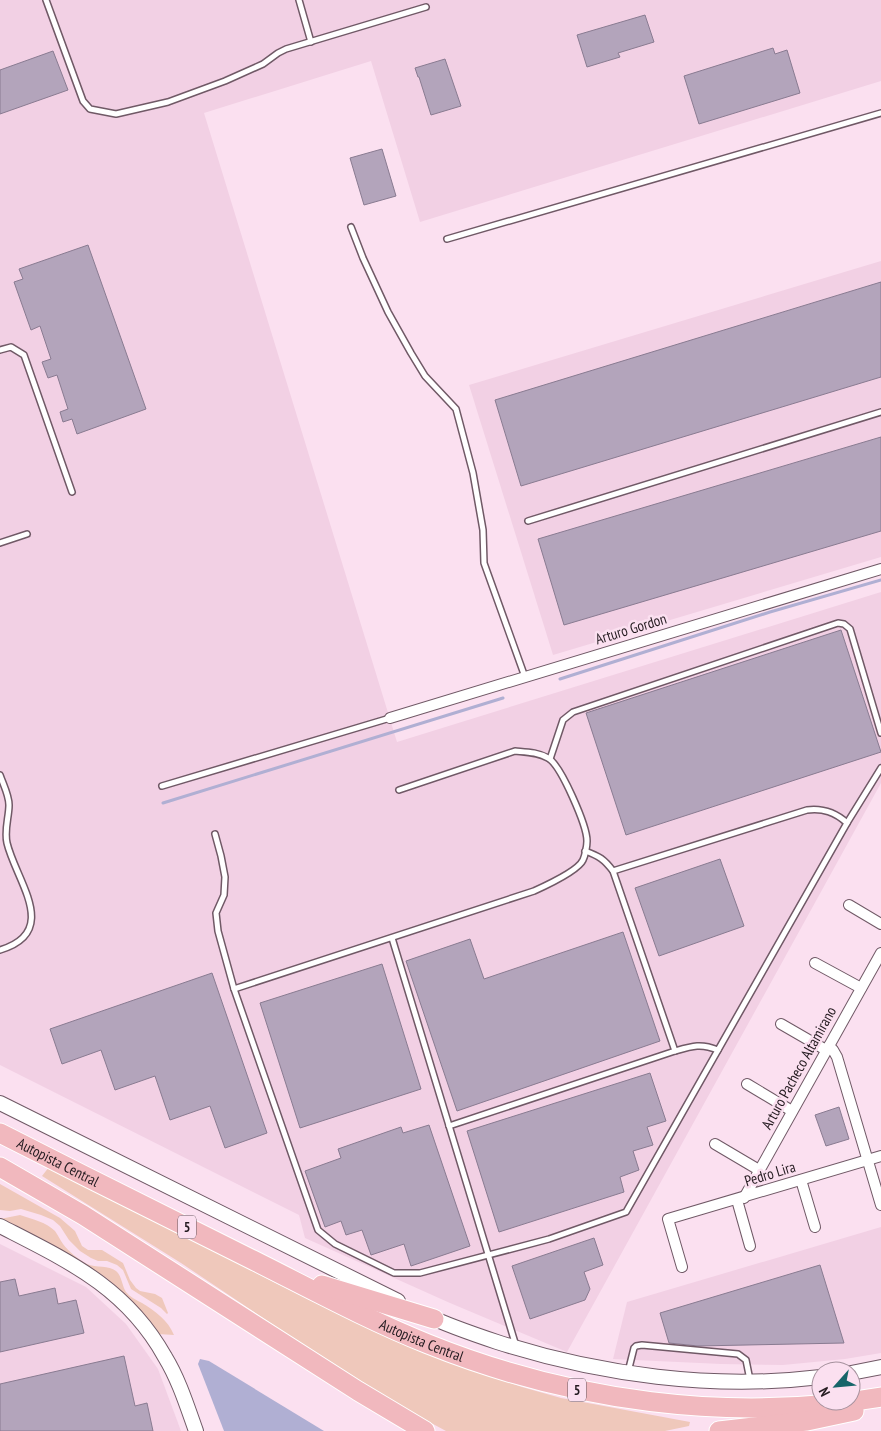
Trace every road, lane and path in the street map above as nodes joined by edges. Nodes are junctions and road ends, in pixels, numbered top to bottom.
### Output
1 (46, 0) edge
2 (299, 0) edge
3 (426, 7) dead end
4 (311, 42) junction
5 (881, 113) edge
6 (351, 227) dead end
7 (447, 239) dead end
8 (0, 350) edge
9 (881, 412) edge
10 (72, 492) dead end
11 (528, 521) dead end
12 (27, 534) dead end
13 (0, 543) edge
14 (881, 569) edge
15 (526, 676) junction
16 (390, 718) joint
17 (881, 733) edge
18 (550, 759) junction
19 (881, 768) edge
20 (0, 775) edge
21 (162, 786) dead end
22 (399, 790) dead end
23 (847, 823) junction
24 (214, 834) dead end
25 (585, 851) junction
26 (612, 871) junction
27 (848, 905) dead end
28 (881, 924) edge
29 (392, 938) junction
30 (0, 950) edge
31 (881, 953) edge
32 (815, 963) dead end
33 (877, 968) edge
34 (861, 988) junction
35 (234, 989) junction
36 (781, 1024) dead end
37 (828, 1048) junction
38 (718, 1050) junction
39 (675, 1051) junction
40 (747, 1084) dead end
41 (0, 1103) edge
42 (792, 1111) junction
43 (449, 1126) junction
44 (0, 1134) edge
45 (715, 1144) dead end
46 (881, 1156) edge
47 (868, 1160) junction
48 (0, 1167) edge
49 (759, 1170) junction
50 (801, 1180) junction
51 (741, 1199) junction
52 (881, 1205) edge
53 (0, 1226) edge
54 (815, 1227) dead end
55 (750, 1246) dead end
56 (488, 1256) junction
57 (682, 1267) dead end
58 (294, 1280) junction
59 (434, 1319) junction
60 (516, 1348) junction
61 (881, 1368) edge
62 (861, 1371) edge
63 (628, 1372) junction
64 (811, 1378) edge
65 (750, 1381) junction
66 (881, 1397) edge
67 (881, 1402) edge
68 (196, 1431) edge
69 (425, 1431) edge
70 (719, 1431) edge

1 - 4 lane
2 - 4 lane
3 - 4 lane
5 - 7 lane
6 - 15 lane
8 - 10 lane
9 - 11 lane
12 - 13 lane
14 - 15 street, Arturo Gordon
15 - 16 street, Arturo Gordon
16 - 21 lane
17 - 18 lane
18 - 22 lane
18 - 25 lane
19 - 23 lane
20 - 30 lane
23 - 26 lane
23 - 38 lane
24 - 35 lane
25 - 26 lane
25 - 29 lane
26 - 39 lane
27 - 28 street
29 - 35 lane
29 - 43 lane
31 - 33 street, Arturo Pacheco Altamirano
32 - 34 street
33 - 34 street, Arturo Pacheco Altamirano
34 - 37 street, Arturo Pacheco Altamirano
35 - 56 lane
36 - 37 street
37 - 42 street, Arturo Pacheco Altamirano
37 - 47 street
38 - 39 lane
38 - 56 lane
39 - 43 lane
40 - 42 street
41 - 59 street
42 - 49 street, Arturo Pacheco Altamirano
43 - 56 lane
44 - 58 highway, Autopista Central / 5
45 - 49 street
46 - 47 street, Pedro Lira
47 - 50 street, Pedro Lira
47 - 52 street
48 - 69 highway, Autopista Central
49 - 51 street, Arturo Pacheco Altamirano
50 - 51 street, Pedro Lira
50 - 54 street
51 - 55 street
51 - 57 street, Pedro Lira
53 - 68 street
56 - 60 lane
58 - 59 highway
58 - 66 highway, Autopista Central / 5
59 - 60 street
60 - 63 street
61 - 62 street
63 - 65 street
63 - 65 lane
64 - 65 street
67 - 70 highway

